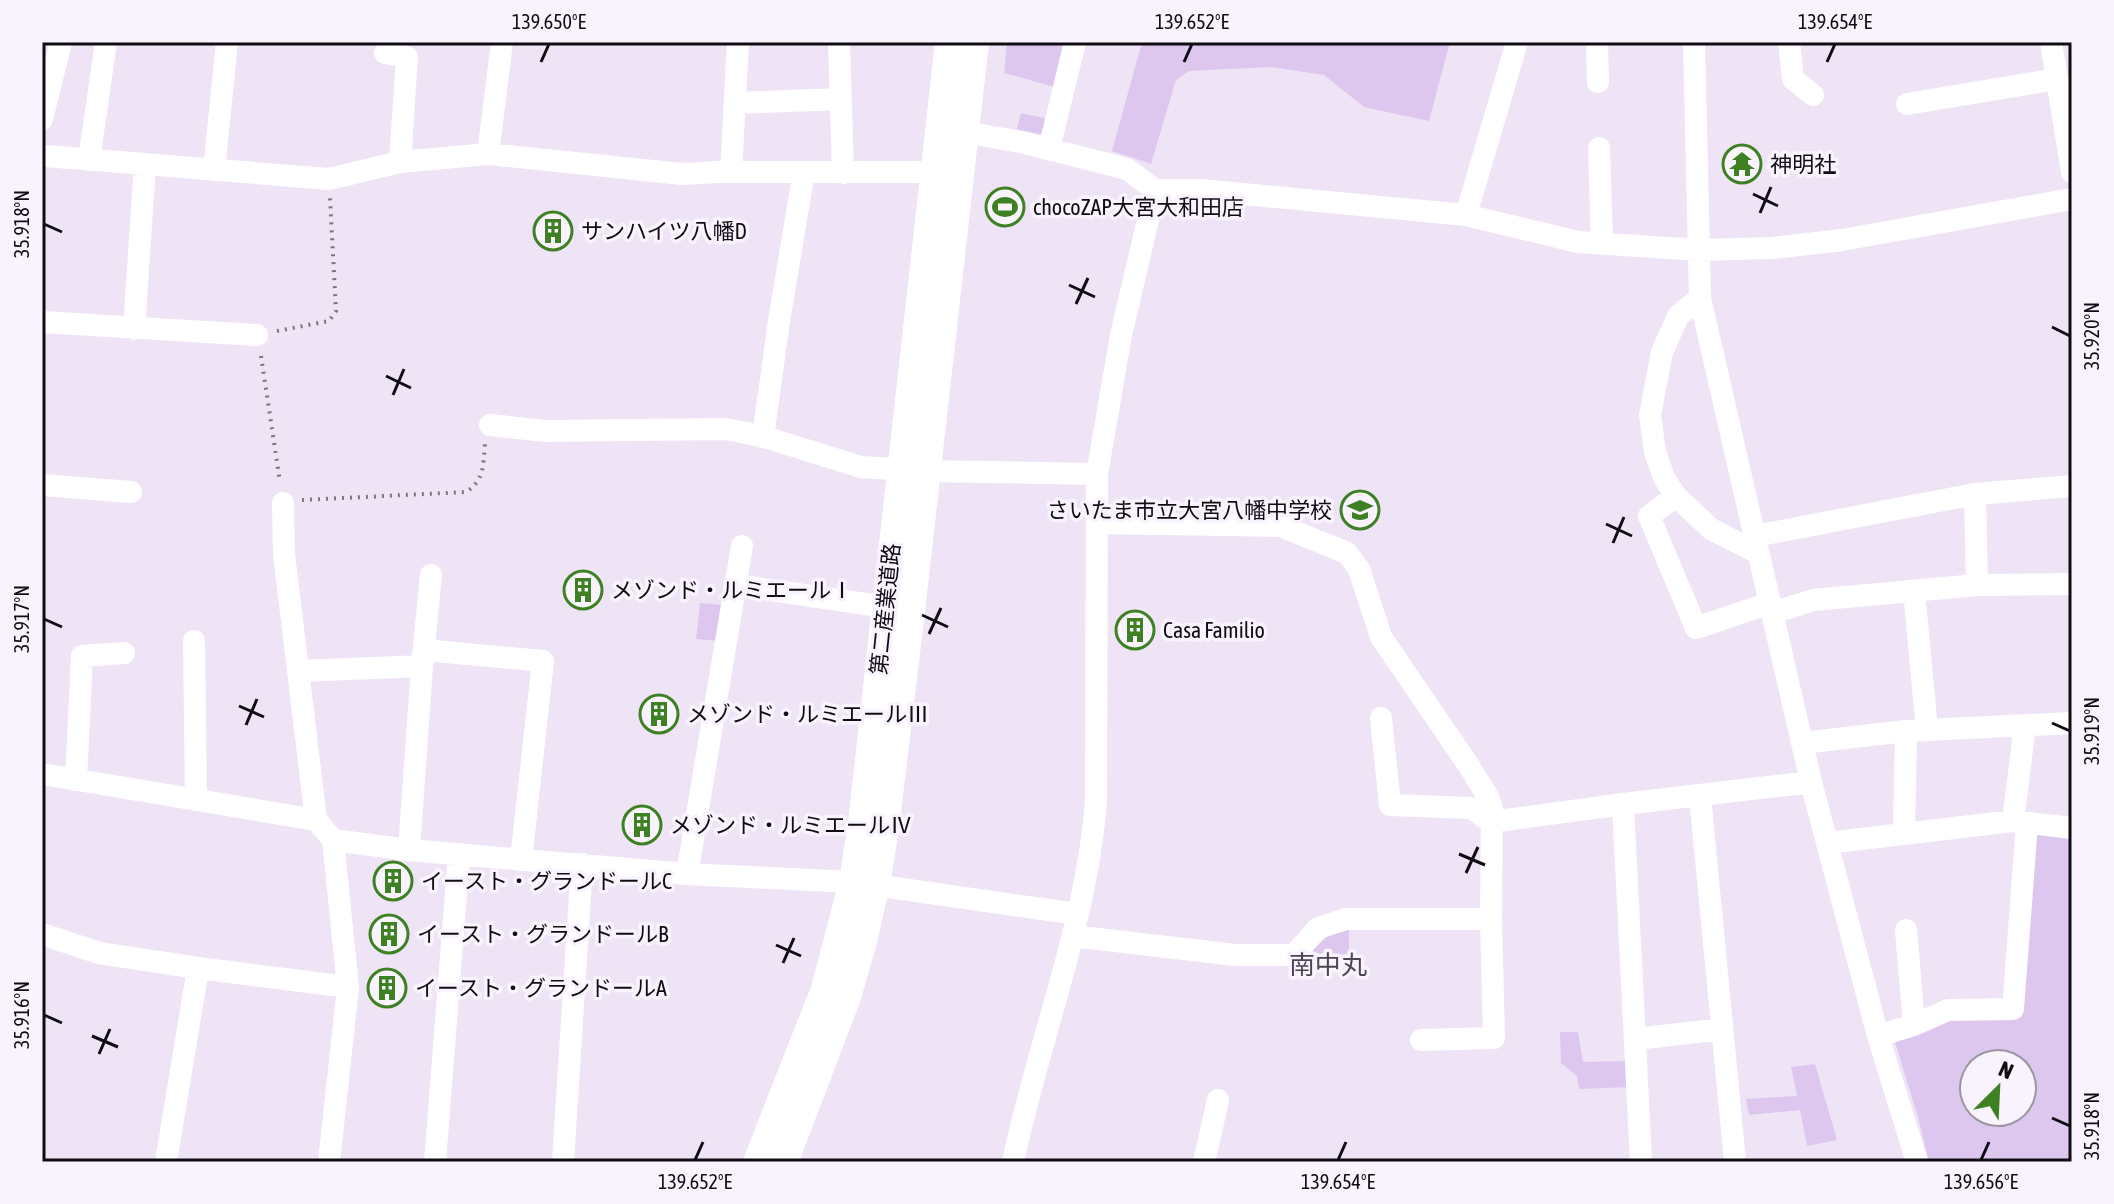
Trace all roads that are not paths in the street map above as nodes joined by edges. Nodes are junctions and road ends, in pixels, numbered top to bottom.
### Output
1 (61, 42) edge
2 (106, 42) edge
3 (227, 42) edge
4 (502, 42) edge
5 (738, 42) edge
6 (839, 42) edge
7 (949, 42) edge
8 (975, 42) edge
9 (1075, 42) edge
10 (1517, 42) edge
11 (1597, 42) edge
12 (1694, 42) edge
13 (1789, 42) edge
14 (2051, 42) edge
15 (385, 53) dead end
16 (2057, 79) junction
17 (1598, 82) dead end
18 (1813, 95) dead end
19 (841, 99) junction
20 (735, 103) junction
21 (1907, 104) dead end
22 (42, 119) edge
23 (2068, 124) edge
24 (964, 132) junction
25 (1599, 148) dead end
26 (1049, 149) junction
27 (488, 154) junction
28 (43, 160) edge
29 (89, 160) junction
30 (400, 162) junction
31 (145, 164) junction
32 (214, 170) junction
33 (731, 172) junction
34 (804, 172) junction
35 (947, 172) junction
36 (2072, 172) edge
37 (843, 173) junction
38 (1155, 190) junction
39 (2072, 199) edge
40 (1466, 215) junction
41 (1602, 243) junction
42 (1698, 250) junction
43 (1700, 298) junction
44 (42, 322) edge
45 (134, 329) junction
46 (257, 335) road end
47 (490, 425) road end
48 (763, 437) junction
49 (913, 470) junction
50 (1097, 474) junction
51 (42, 485) edge
52 (2072, 486) edge
53 (131, 492) dead end
54 (1975, 494) junction
55 (1676, 496) junction
56 (283, 503) road end
57 (1097, 523) junction
58 (1756, 544) junction
59 (742, 546) dead end
60 (431, 575) dead end
61 (2072, 584) edge
62 (735, 585) junction
63 (1977, 585) junction
64 (1914, 591) junction
65 (898, 608) junction
66 (1771, 608) junction
67 (194, 641) dead end
68 (124, 653) dead end
69 (423, 658) junction
70 (299, 671) junction
71 (1381, 718) dead end
72 (2072, 723) edge
73 (2025, 725) junction
74 (1916, 730) junction
75 (1802, 743) junction
76 (42, 774) edge
77 (76, 780) junction
78 (1811, 782) junction
79 (1700, 796) junction
80 (196, 800) junction
81 (1623, 804) junction
82 (316, 820) junction
83 (1491, 822) junction
84 (2020, 823) junction
85 (2072, 828) edge
86 (1904, 833) junction
87 (333, 840) junction
88 (1827, 843) junction
89 (409, 850) junction
90 (459, 854) junction
91 (521, 860) junction
92 (582, 864) junction
93 (687, 874) junction
94 (864, 883) junction
95 (1491, 919) junction
96 (1075, 925) junction
97 (1906, 930) dead end
98 (42, 934) edge
99 (198, 968) junction
100 (348, 987) junction
101 (1914, 1025) junction
102 (1722, 1029) junction
103 (1878, 1036) junction
104 (1636, 1039) junction
105 (1421, 1040) dead end
106 (1218, 1100) dead end
107 (166, 1162) edge
108 (329, 1162) edge
109 (435, 1162) edge
110 (563, 1162) edge
111 (757, 1162) edge
112 (784, 1162) edge
113 (1013, 1162) edge
114 (1204, 1162) edge
115 (1641, 1162) edge
116 (1735, 1162) edge
117 (1917, 1162) edge

1 - 22 street
2 - 29 street
3 - 32 street
4 - 27 street
5 - 20 street
6 - 19 street
7 - 35 main road, 第二産業道路
8 - 24 main road, 第二産業道路
9 - 26 street
10 - 40 street
11 - 17 street
12 - 42 street
13 - 18 street
14 - 16 street
15 - 30 street
16 - 21 street
16 - 23 street
19 - 20 street
19 - 37 street
20 - 33 street
23 - 36 street
24 - 26 street
24 - 35 main road, 第二産業道路
25 - 41 street
26 - 38 street
27 - 30 street
27 - 33 street
28 - 29 street
29 - 31 street
30 - 32 street
31 - 32 street
31 - 45 street
33 - 34 street
34 - 37 street
34 - 48 street
35 - 37 street
35 - 49 main road, 第二産業道路
38 - 40 street
38 - 50 street
39 - 42 street
40 - 41 street
41 - 42 street
42 - 43 street
43 - 55 street
43 - 58 street
44 - 45 street
45 - 46 street
47 - 48 street
48 - 49 street
49 - 50 street
49 - 65 main road, 第二産業道路
50 - 57 street
51 - 53 street
52 - 54 street
54 - 58 street
54 - 63 street
55 - 58 street
55 - 66 street
56 - 70 street
57 - 83 street
57 - 96 street
58 - 66 street
59 - 62 street
60 - 69 street
61 - 63 street
62 - 65 street
62 - 93 street
63 - 64 street
64 - 66 street
64 - 74 street
65 - 94 main road, 第二産業道路
66 - 75 street
67 - 80 street
68 - 77 street
69 - 70 street
69 - 89 street
69 - 91 street
70 - 82 street
71 - 83 street
72 - 73 street
73 - 74 street
73 - 84 street
74 - 75 street
74 - 86 street
75 - 78 street
76 - 77 street
77 - 80 street
78 - 79 street
78 - 88 street
79 - 81 street
79 - 102 street
80 - 82 street
81 - 83 street
81 - 104 street
82 - 87 street
83 - 95 street
84 - 85 street
84 - 86 street
84 - 101 street
86 - 88 street
87 - 89 street
87 - 100 street
88 - 103 street
89 - 90 street
90 - 91 street
90 - 109 street
91 - 92 street
92 - 93 street
92 - 110 street
93 - 94 street
94 - 96 street
94 - 111 main road, 第二産業道路
94 - 112 main road, 第二産業道路
95 - 96 street
95 - 105 street
96 - 113 street
97 - 101 street
98 - 99 street
99 - 100 street
99 - 107 street
100 - 108 street
101 - 103 street
102 - 104 street
102 - 116 street
103 - 117 street
104 - 115 street
106 - 114 street

